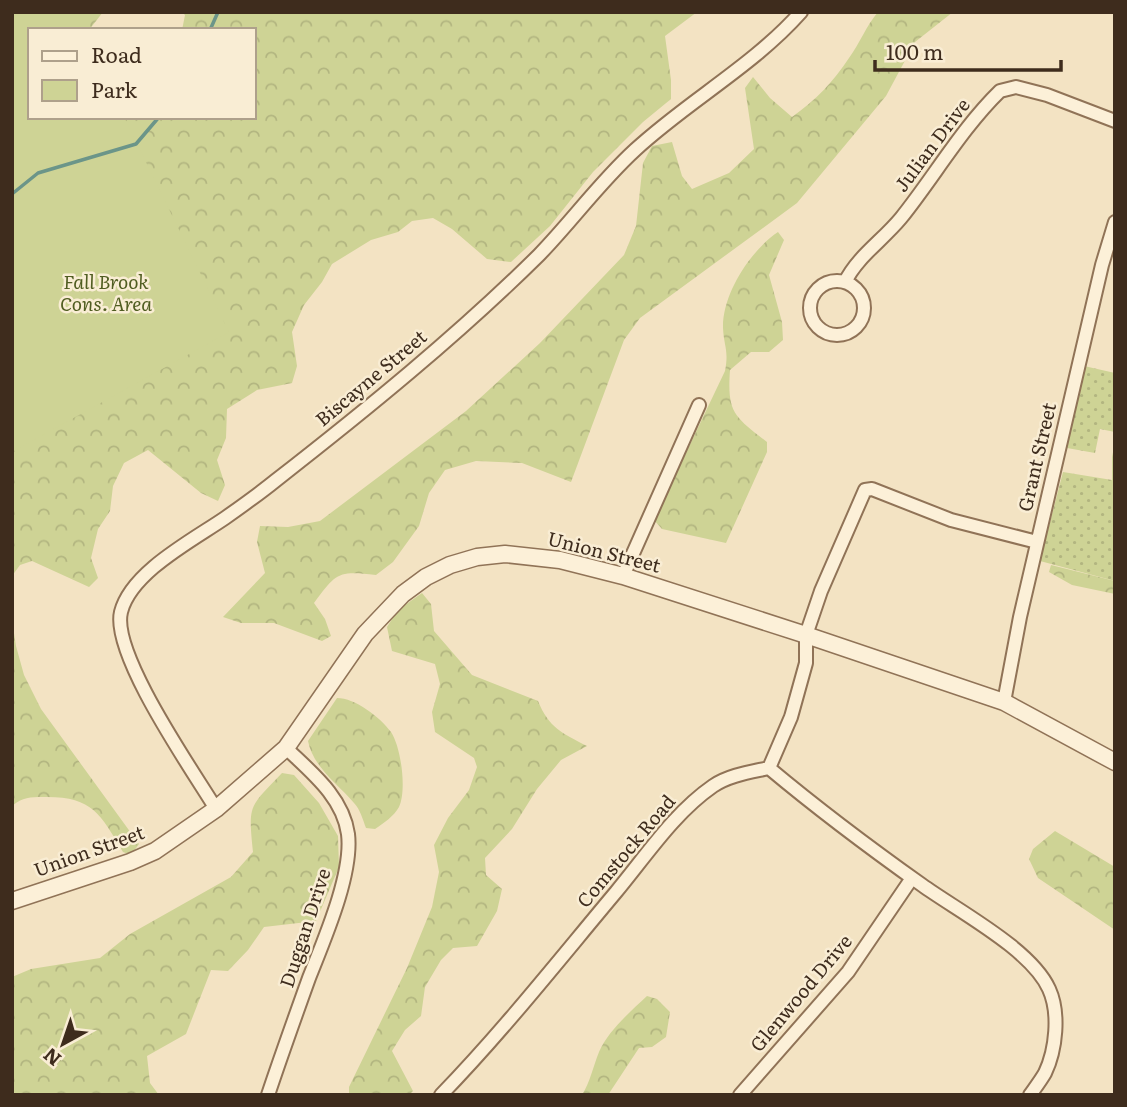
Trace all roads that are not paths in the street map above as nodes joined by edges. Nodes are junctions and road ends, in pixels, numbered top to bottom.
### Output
1 (801, 12) edge
2 (1115, 121) edge
3 (1115, 222) edge
4 (845, 282) junction
5 (699, 405) dead end
6 (1037, 542) junction
7 (623, 576) junction
8 (806, 635) junction
9 (1004, 702) junction
10 (286, 748) junction
11 (1115, 762) edge
12 (769, 768) junction
13 (216, 809) junction
14 (912, 878) junction
15 (12, 901) edge
16 (268, 1095) edge
17 (441, 1095) edge
18 (740, 1095) edge
19 (1030, 1095) edge

1 - 13 street, Biscayne Street
2 - 4 street, Julian Drive
3 - 6 street, Grant Street
4 - 4 street
5 - 7 street
6 - 8 street
6 - 9 street, Grant Street
7 - 8 street, Union Street
7 - 10 street, Union Street
8 - 9 street, Union Street
8 - 12 street
9 - 11 street, Union Street
10 - 13 street, Union Street
10 - 16 street, Duggan Drive
12 - 14 street
12 - 17 street, Comstock Road
13 - 15 street, Union Street
14 - 18 street, Glenwood Drive
14 - 19 street

